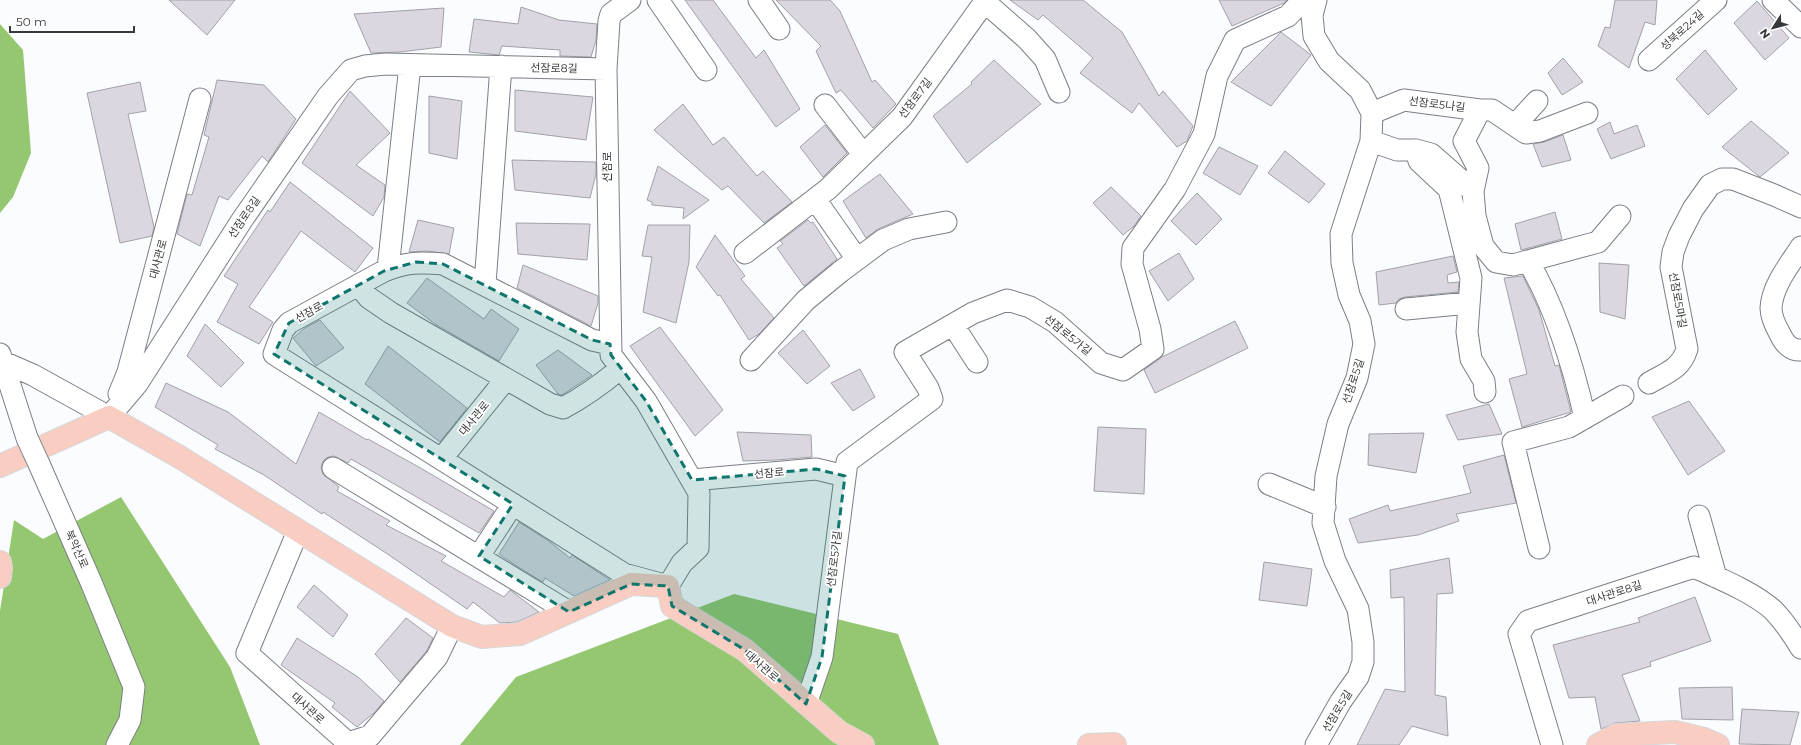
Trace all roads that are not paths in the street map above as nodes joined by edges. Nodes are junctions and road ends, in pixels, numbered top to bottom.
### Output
1 (630, 0) edge
2 (658, 0) edge
3 (759, 0) edge
4 (1303, 0) edge
5 (1316, 0) edge
6 (1716, 0) edge
7 (1773, 0) edge
8 (986, 1) edge
9 (1801, 27) edge
10 (779, 29) dead end
11 (1649, 60) dead end
12 (410, 65) junction
13 (501, 66) junction
14 (606, 69) junction
15 (706, 70) dead end
16 (1059, 92) dead end
17 (200, 99) dead end
18 (1537, 101) dead end
19 (825, 105) dead end
20 (1480, 110) junction
21 (1372, 113) junction
22 (1587, 113) dead end
23 (1515, 125) junction
24 (1372, 141) junction
25 (1416, 150) junction
26 (863, 154) junction
27 (1473, 191) junction
28 (815, 199) junction
29 (1801, 208) edge
30 (1620, 216) dead end
31 (946, 222) dead end
32 (1801, 247) edge
33 (745, 254) dead end
34 (857, 259) junction
35 (1528, 261) junction
36 (388, 269) junction
37 (485, 284) junction
38 (358, 285) junction
39 (1469, 303) junction
40 (1406, 309) dead end
41 (953, 325) junction
42 (610, 344) junction
43 (1801, 350) edge
44 (1, 357) edge
45 (751, 360) dead end
46 (977, 362) dead end
47 (621, 368) junction
48 (506, 379) junction
49 (1649, 383) dead end
50 (1485, 392) dead end
51 (1623, 396) dead end
52 (109, 417) junction
53 (1585, 418) junction
54 (442, 458) junction
55 (0, 466) edge
56 (334, 468) dead end
57 (845, 476) junction
58 (692, 480) junction
59 (1269, 484) dead end
60 (513, 504) junction
61 (1325, 507) junction
62 (1699, 516) dead end
63 (298, 530) junction
64 (1539, 548) dead end
65 (479, 556) junction
66 (0, 562) edge
67 (0, 578) edge
68 (1716, 578) junction
69 (668, 586) junction
70 (569, 612) junction
71 (452, 626) junction
72 (1801, 648) edge
73 (806, 704) junction
74 (1666, 739) edge
75 (117, 745) edge
76 (863, 745) edge
77 (1089, 745) edge
78 (1115, 745) edge
79 (1316, 745) edge
80 (1552, 745) edge
81 (1598, 745) edge
82 (1718, 745) edge

1 - 14 street, 선잠로
2 - 15 street
3 - 10 street
4 - 41 street, 선잠로5가길
5 - 21 street, 선잠로5길
6 - 11 street, 성북로24길
7 - 9 street
8 - 16 street, 선잠로7길
8 - 26 street, 선잠로7길
12 - 13 street, 선잠로8길
12 - 36 street
12 - 52 street, 선잠로8길
13 - 14 street, 선잠로8길
13 - 37 street
14 - 42 street, 선잠로
17 - 52 street, 대사관로
18 - 23 street
19 - 26 street
20 - 21 street, 선잠로5나길
20 - 23 street, 선잠로5나길
20 - 27 street, 선잠로5나길
21 - 24 street, 선잠로5길
22 - 23 street, 선잠로5나길
24 - 25 street
24 - 61 street, 선잠로5길
25 - 27 street
25 - 39 street
26 - 28 street, 선잠로7길
27 - 35 street
28 - 33 street, 선잠로7길
28 - 34 street
29 - 49 street, 선잠로5마길
30 - 35 street
31 - 34 street
32 - 43 street
34 - 45 street
35 - 53 street
36 - 37 street, 선잠로
36 - 38 street, 선잠로
37 - 42 street, 선잠로
38 - 48 street
38 - 54 street, 선잠로
39 - 40 street
39 - 50 street
41 - 46 street
41 - 57 street, 선잠로5가길
42 - 47 street, 선잠로
44 - 52 street
44 - 75 street, 북악산로, bridge
47 - 48 street
47 - 58 street, 선잠로
48 - 54 street, 대사관로
51 - 53 street
52 - 55 main road
52 - 63 main road
53 - 64 street
54 - 60 street
56 - 65 street
57 - 58 street, 선잠로
57 - 73 street, 선잠로5가길
58 - 69 street, 선잠로
59 - 61 street
60 - 65 street
60 - 69 street
61 - 79 street, 선잠로5길
62 - 68 street
63 - 71 main road
63 - 71 street, 대사관로
65 - 70 street
66 - 67 main road
68 - 72 street, 대사관로8길
68 - 80 street, 대사관로8길
69 - 70 main road
69 - 73 main road, 대사관로
70 - 71 main road
73 - 76 main road, 대사관로
74 - 81 main road
74 - 82 main road
77 - 78 main road

